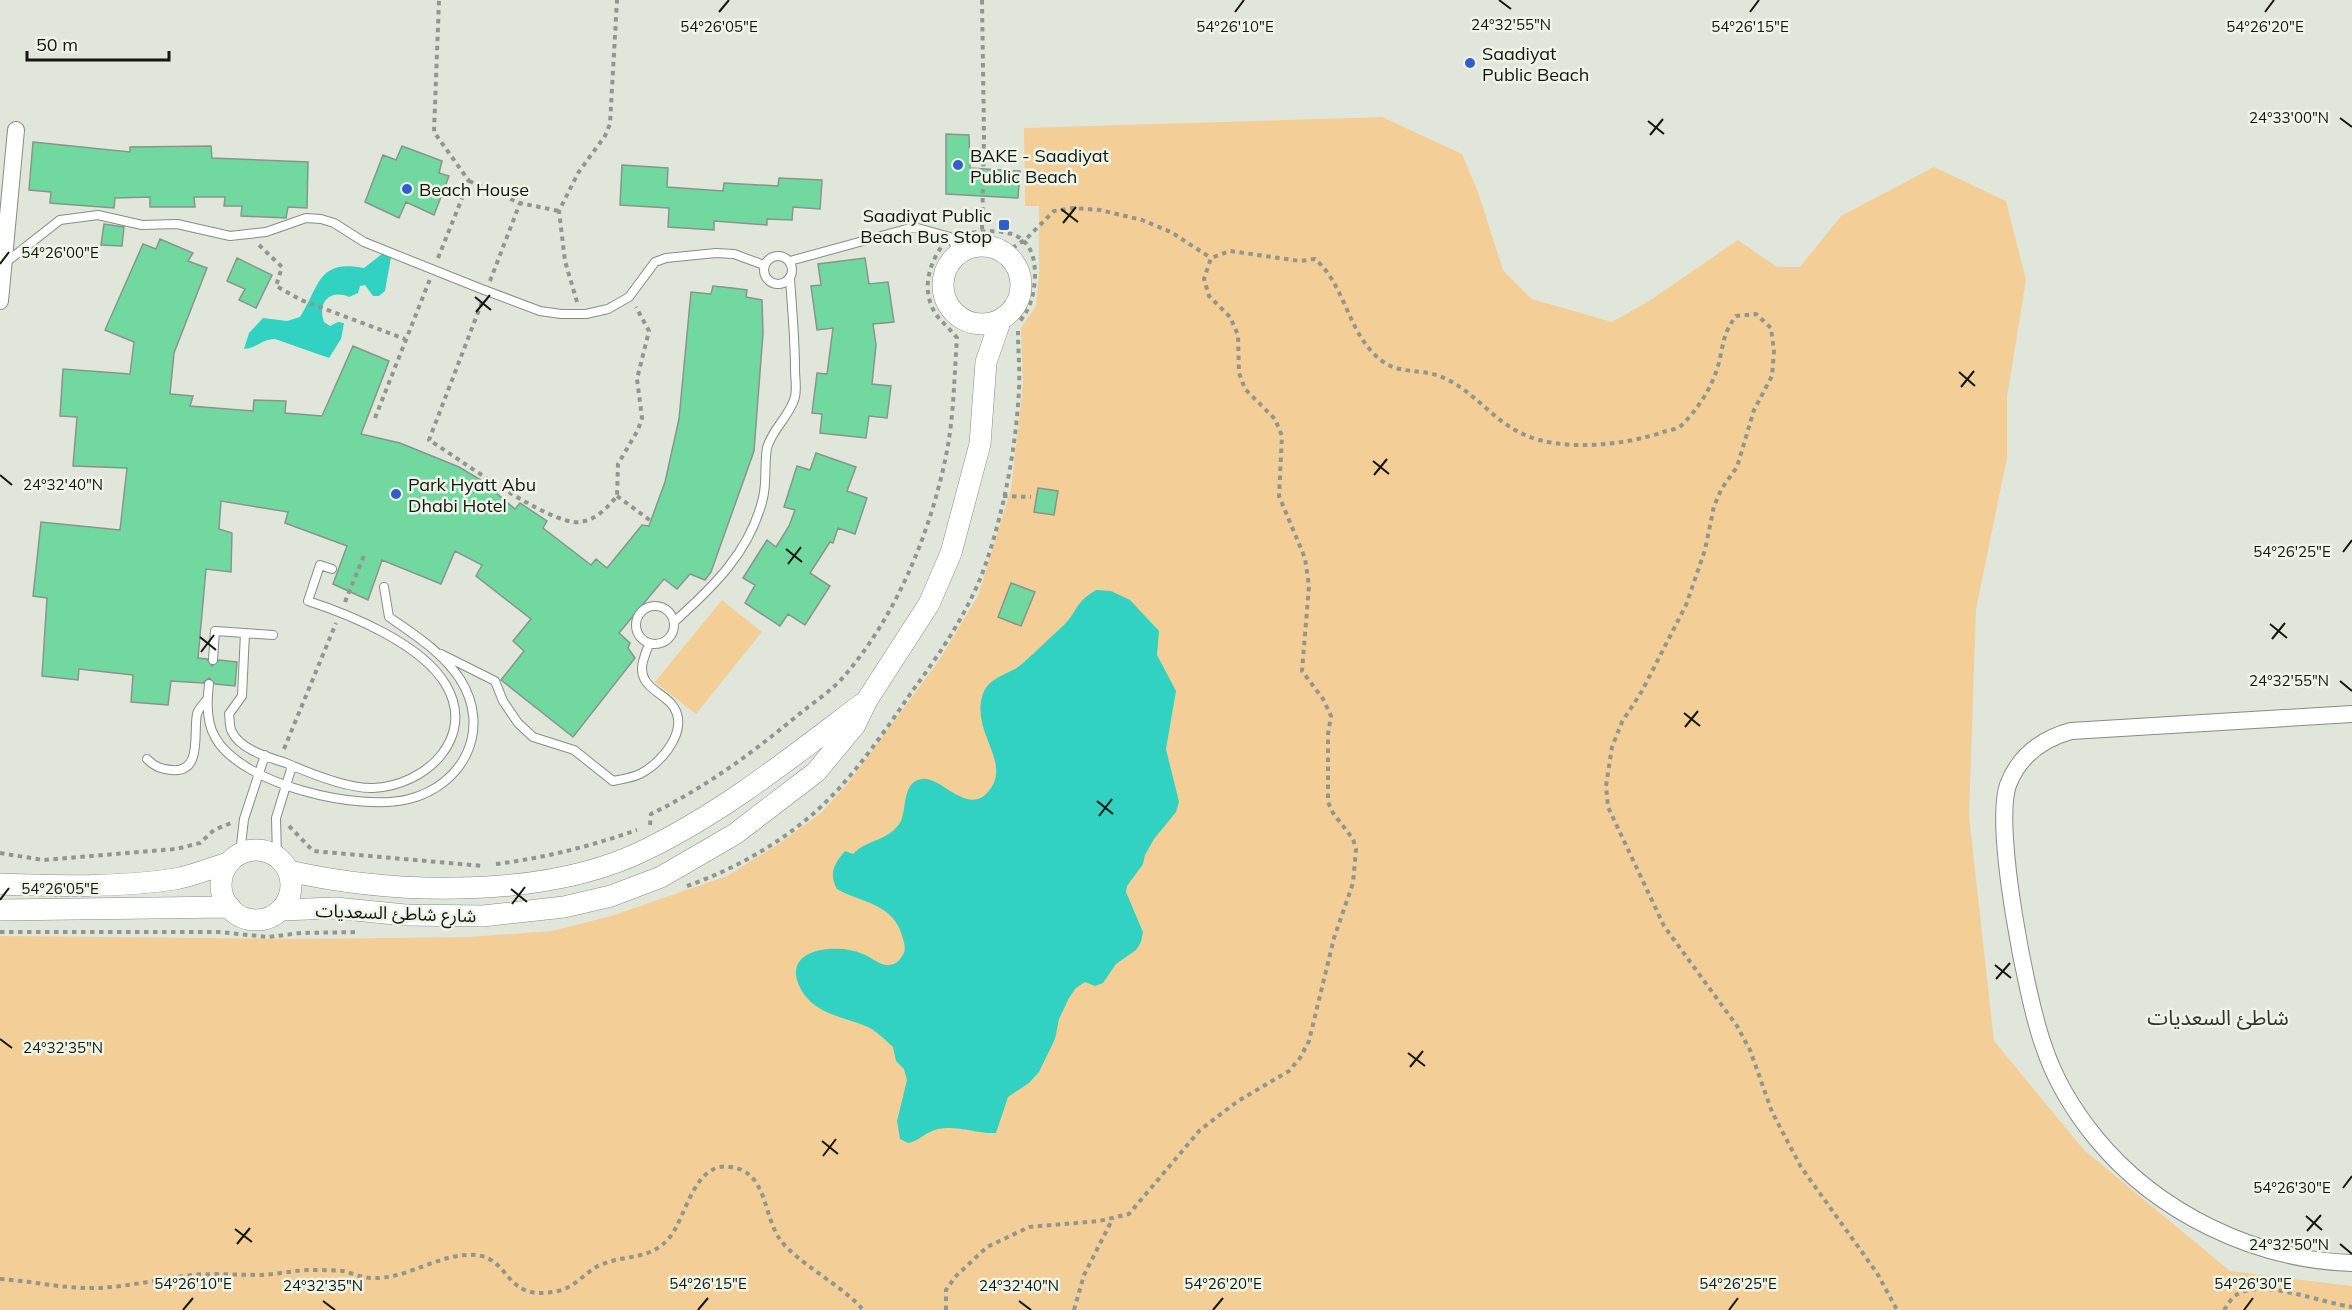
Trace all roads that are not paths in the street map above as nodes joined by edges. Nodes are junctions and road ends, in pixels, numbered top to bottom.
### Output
1 (16, 130) dead end
2 (955, 244) junction
3 (790, 261) junction
4 (3, 265) junction
5 (764, 265) junction
6 (790, 278) junction
7 (0, 301) edge
8 (1001, 319) junction
9 (965, 321) junction
10 (986, 362) junction
11 (332, 569) dead end
12 (384, 587) dead end
13 (674, 622) junction
14 (245, 633) junction
15 (273, 635) dead end
16 (649, 644) junction
17 (438, 653) junction
18 (213, 660) dead end
19 (209, 684) dead end
20 (207, 699) junction
21 (867, 700) junction
22 (2352, 714) edge
23 (265, 755) junction
24 (147, 759) dead end
25 (292, 766) junction
26 (257, 774) junction
27 (286, 783) junction
28 (687, 828) junction
29 (703, 853) junction
30 (234, 858) junction
31 (283, 863) junction
32 (0, 884) edge
33 (230, 908) junction
34 (0, 910) edge
35 (281, 910) junction
36 (2352, 1263) edge

1 - 4 street
2 - 3 lane
2 - 8 street
2 - 9 street
3 - 5 lane
3 - 6 lane
4 - 5 lane
4 - 7 street
5 - 6 lane
6 - 13 lane
8 - 9 street
8 - 10 street, شارع شاطئ السعديات
9 - 10 street, شارع شاطئ السعديات
10 - 21 street, شارع شاطئ السعديات
11 - 25 lane
12 - 17 lane
13 - 16 lane
13 - 16 lane
14 - 15 lane
14 - 18 lane
14 - 23 lane
16 - 17 lane
17 - 27 lane
19 - 20 lane
20 - 24 lane
20 - 26 lane
21 - 28 street, شارع شاطئ السعديات
21 - 29 street, شارع شاطئ السعديات
22 - 36 street
23 - 25 lane
23 - 26 lane
25 - 27 lane
26 - 27 lane
26 - 30 lane
27 - 31 lane
28 - 29 street
28 - 31 street, شارع شاطئ السعديات
29 - 35 street, شارع شاطئ السعديات
30 - 31 street
30 - 32 street
30 - 33 street
31 - 35 street
33 - 34 street
33 - 35 street

